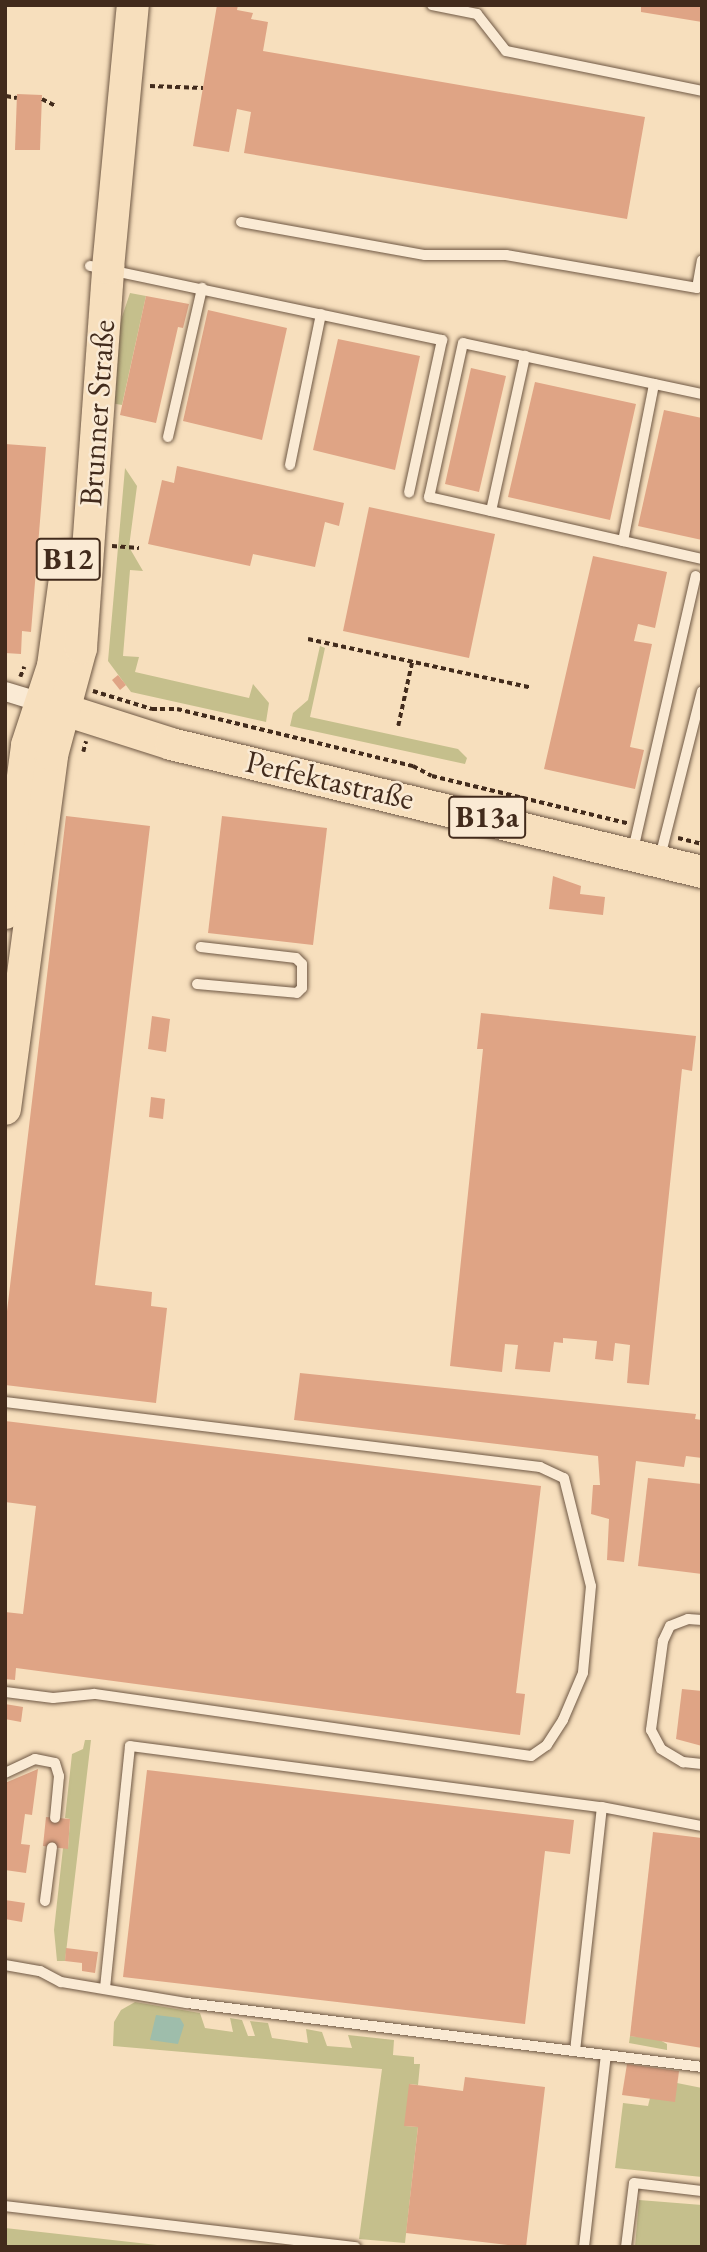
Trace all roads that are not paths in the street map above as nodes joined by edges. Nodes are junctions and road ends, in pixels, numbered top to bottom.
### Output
1 (110, 5) edge
2 (133, 5) edge
3 (432, 5) edge
4 (702, 91) edge
5 (241, 222) dead end
6 (702, 260) edge
7 (99, 267) junction
8 (202, 288) junction
9 (321, 314) junction
10 (525, 356) junction
11 (654, 384) junction
12 (702, 394) edge
13 (167, 437) dead end
14 (290, 465) dead end
15 (409, 492) dead end
16 (491, 511) junction
17 (622, 541) junction
18 (702, 559) edge
19 (696, 576) dead end
20 (5, 691) edge
21 (702, 691) edge
22 (53, 707) junction
23 (649, 844) junction
24 (702, 872) edge
25 (5, 913) edge
26 (201, 947) dead end
27 (197, 984) dead end
28 (11, 1009) edge
29 (5, 1109) edge
30 (5, 1402) edge
31 (702, 1620) edge
32 (5, 1692) edge
33 (702, 1764) edge
34 (5, 1773) edge
35 (601, 1807) junction
36 (55, 1818) dead end
37 (702, 1826) edge
38 (52, 1847) dead end
39 (45, 1901) dead end
40 (5, 1965) edge
41 (105, 1988) junction
42 (575, 2051) junction
43 (606, 2055) junction
44 (702, 2067) edge
45 (702, 2191) edge
46 (5, 2206) edge
47 (356, 2247) edge
48 (584, 2247) edge
49 (626, 2247) edge

1 - 7 main road, Brunner Straße / B12
2 - 7 main road, Brunner Straße / B12
3 - 4 lane
5 - 6 lane
7 - 8 lane
7 - 22 main road, Brunner Straße / B12
8 - 9 lane
8 - 13 lane
9 - 14 lane
9 - 15 lane
10 - 11 lane
10 - 16 lane
10 - 16 lane
11 - 12 lane
11 - 17 lane
16 - 17 lane
17 - 18 lane
19 - 23 lane
20 - 22 street
21 - 23 lane
22 - 23 main road, Perfektastraße / B13a
22 - 25 main road, Brunner Straße / B12
22 - 28 main road, Brunner Straße / B12
23 - 24 main road, Perfektastraße / B13a
26 - 27 lane
28 - 29 main road, Brunner Straße / B12
30 - 32 lane
31 - 33 lane
34 - 36 lane
35 - 37 lane
35 - 41 lane
35 - 42 lane
38 - 39 lane
40 - 41 lane
41 - 42 lane
42 - 43 lane
43 - 44 lane
43 - 48 lane
45 - 49 lane
46 - 47 lane

